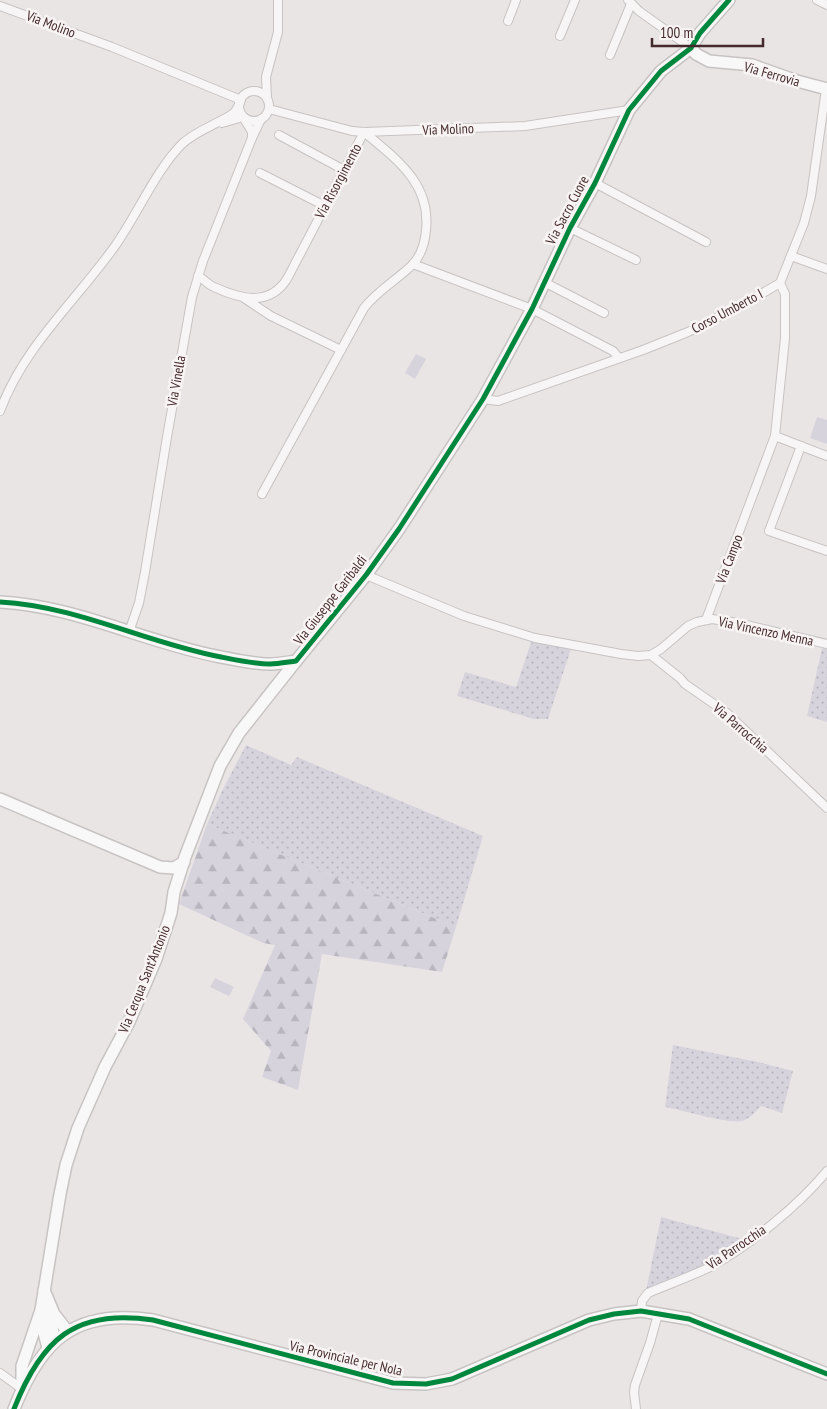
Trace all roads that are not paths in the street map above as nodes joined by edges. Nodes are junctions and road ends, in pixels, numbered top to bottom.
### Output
1 (278, 0) edge
2 (516, 0) edge
3 (575, 0) edge
4 (730, 0) edge
5 (817, 0) edge
6 (630, 2) edge
7 (827, 5) edge
8 (0, 6) edge
9 (508, 21) dead end
10 (560, 36) dead end
11 (691, 48) junction
12 (610, 56) dead end
13 (267, 71) junction
14 (827, 89) edge
15 (250, 92) junction
16 (267, 98) junction
17 (240, 101) junction
18 (269, 109) junction
19 (629, 110) junction
20 (244, 117) junction
21 (261, 119) junction
22 (211, 126) junction
23 (364, 132) junction
24 (279, 135) dead end
25 (252, 138) junction
26 (344, 170) junction
27 (260, 173) dead end
28 (595, 183) junction
29 (325, 206) junction
30 (570, 228) junction
31 (706, 242) dead end
32 (791, 256) junction
33 (636, 260) dead end
34 (413, 264) junction
35 (827, 269) edge
36 (198, 276) junction
37 (544, 282) junction
38 (780, 283) junction
39 (214, 287) junction
40 (194, 290) junction
41 (244, 298) junction
42 (532, 309) junction
43 (604, 313) dead end
44 (341, 350) junction
45 (619, 358) junction
46 (484, 399) junction
47 (0, 411) edge
48 (775, 436) junction
49 (802, 446) junction
50 (827, 456) edge
51 (262, 494) dead end
52 (827, 551) edge
53 (366, 575) junction
54 (0, 602) edge
55 (706, 620) junction
56 (129, 632) junction
57 (827, 644) edge
58 (650, 655) junction
59 (296, 661) junction
60 (0, 800) edge
61 (827, 808) edge
62 (177, 872) junction
63 (827, 1171) edge
64 (45, 1306) junction
65 (641, 1311) junction
66 (658, 1314) junction
67 (68, 1332) junction
68 (52, 1344) junction
69 (0, 1373) edge
70 (826, 1374) edge
71 (22, 1389) junction
72 (14, 1409) edge
73 (636, 1409) edge

1 - 13 street
2 - 9 street
3 - 10 street
4 - 11 street, Via Sacro Cuore
5 - 7 street
6 - 11 street
6 - 12 street
8 - 17 street, Via Molino
11 - 14 street, Via Ferrovia
11 - 19 street, Via Sacro Cuore
13 - 15 street
13 - 16 street
14 - 32 street
15 - 16 street
15 - 17 street
16 - 18 street
17 - 20 street
17 - 22 street
18 - 21 street
18 - 23 street, Via Molino
19 - 23 street, Via Molino
19 - 28 street, Via Sacro Cuore
20 - 21 street
20 - 22 street
20 - 25 street
21 - 25 street, Via Vinella
22 - 47 street
23 - 26 street, Via Risorgimento
23 - 34 street, Via Risorgimento
24 - 26 street
25 - 36 street, Via Vinella
26 - 29 street, Via Risorgimento
27 - 29 street
28 - 30 street, Via Sacro Cuore
28 - 31 street
29 - 41 street, Via Risorgimento
30 - 33 street
30 - 37 street, Via Sacro Cuore
32 - 35 street
32 - 38 street
34 - 42 street
34 - 44 street, Via Risorgimento
36 - 39 street
36 - 40 street, Via Vinella
37 - 42 street, Via Sacro Cuore
37 - 43 street
38 - 45 street, Corso Umberto I
38 - 48 street, Via Campo
39 - 40 street
39 - 41 street, Via Risorgimento
40 - 56 street, Via Vinella
41 - 44 street
42 - 45 street
42 - 46 street, Via Sacro Cuore
44 - 51 street, Via Risorgimento
45 - 46 street, Corso Umberto I
46 - 53 street, Via Giuseppe Garibaldi
48 - 49 street
48 - 55 street, Via Campo
49 - 50 street
49 - 52 street
53 - 58 street
53 - 59 street, Via Giuseppe Garibaldi
54 - 56 street, Via Giuseppe Garibaldi
55 - 57 street, Via Vincenzo Menna
55 - 58 street
56 - 59 street, Via Giuseppe Garibaldi
58 - 61 street, Via Parrocchia
59 - 62 street, Via Cerqua Sant'Antonio
60 - 62 street
62 - 64 street, Via Cerqua Sant'Antonio
63 - 65 street, Via Parrocchia
64 - 67 street, Via Cerqua Sant'Antonio
64 - 68 street, Via Cerqua Sant'Antonio
64 - 71 street
65 - 66 street, Via Provinciale per Nola
65 - 67 street, Via Provinciale per Nola
66 - 70 street, Via Provinciale per Nola
66 - 73 street
67 - 68 street, Via Provinciale per Nola
68 - 71 street, Via Provinciale per Nola
69 - 71 street
71 - 72 street

